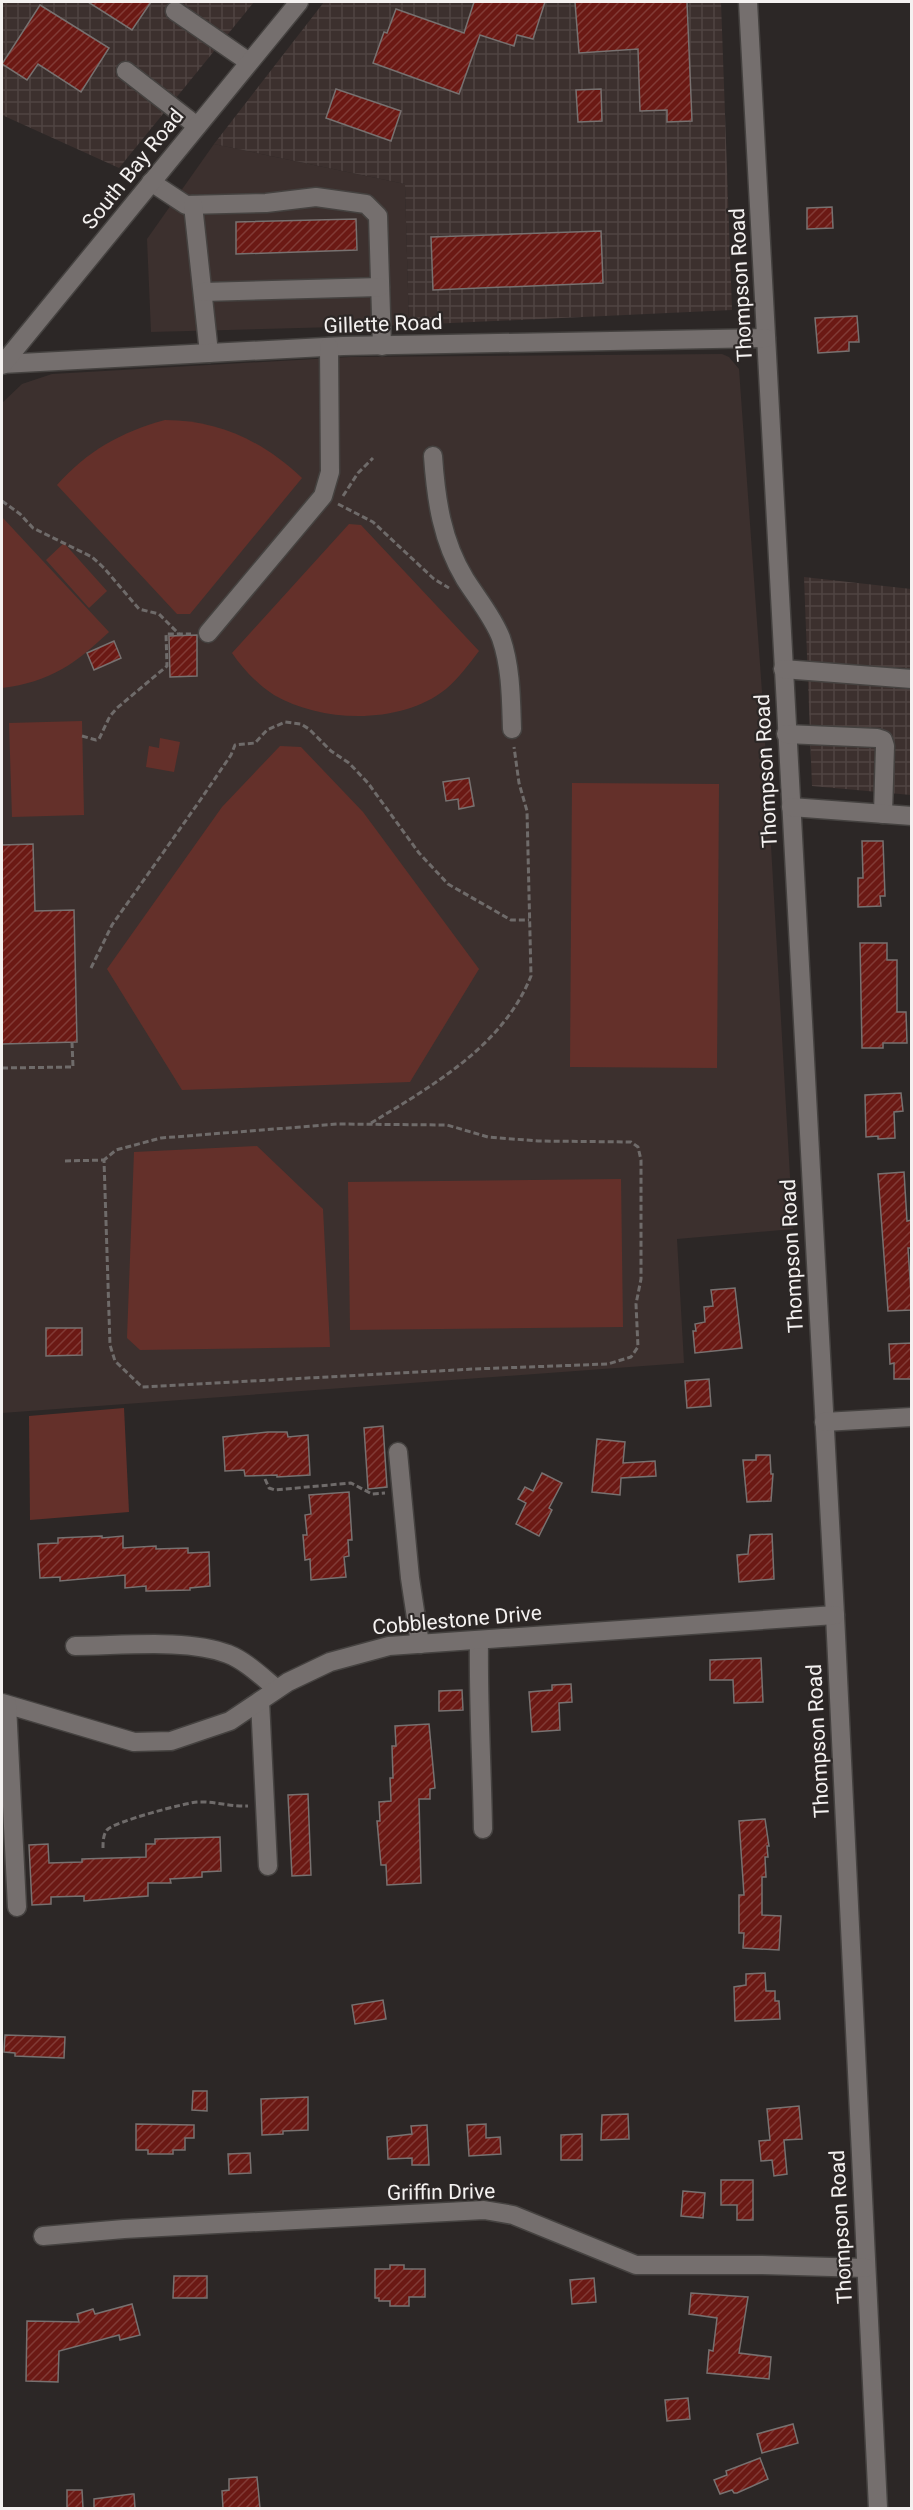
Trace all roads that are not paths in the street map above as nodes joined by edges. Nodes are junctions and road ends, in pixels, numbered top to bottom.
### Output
1 (299, 2) edge
2 (748, 2) edge
3 (175, 11) dead end
4 (249, 62) junction
5 (126, 71) dead end
6 (197, 126) junction
7 (151, 182) junction
8 (193, 205) junction
9 (380, 287) junction
10 (202, 292) junction
11 (766, 338) junction
12 (382, 346) junction
13 (329, 347) junction
14 (209, 353) junction
15 (2, 364) edge
16 (433, 456) dead end
17 (208, 633) road end
18 (783, 669) junction
19 (912, 679) edge
20 (512, 729) road end
21 (786, 734) junction
22 (791, 807) junction
23 (883, 814) junction
24 (912, 816) edge
25 (912, 1417) edge
26 (824, 1422) junction
27 (398, 1452) dead end
28 (835, 1615) junction
29 (479, 1640) junction
30 (420, 1644) junction
31 (75, 1646) dead end
32 (277, 1689) junction
33 (260, 1701) junction
34 (4, 1704) edge
35 (483, 1829) dead end
36 (268, 1866) dead end
37 (17, 1907) dead end
38 (43, 2236) dead end
39 (866, 2268) junction
40 (878, 2508) edge

1 - 4 street, South Bay Road
2 - 11 street, Thompson Road
3 - 4 street
4 - 6 street, South Bay Road
5 - 6 street
6 - 7 street, South Bay Road
7 - 8 street
7 - 15 street, South Bay Road
8 - 9 street
8 - 10 street
9 - 10 street
9 - 12 street
10 - 14 street
11 - 12 street, Gillette Road
11 - 18 street, Thompson Road
12 - 13 street, Gillette Road
13 - 14 street, Gillette Road
13 - 17 street
14 - 15 street, Gillette Road
16 - 20 street
18 - 19 street
18 - 21 street, Thompson Road
21 - 22 street, Thompson Road
21 - 23 street
22 - 23 street
22 - 26 street, Thompson Road
23 - 24 street
25 - 26 street
26 - 28 street, Thompson Road
27 - 30 street
28 - 29 street, Cobblestone Drive
28 - 39 street, Thompson Road
29 - 30 street, Cobblestone Drive
29 - 35 street
30 - 32 street, Cobblestone Drive
31 - 32 street
32 - 33 street, Cobblestone Drive
33 - 34 street, Cobblestone Drive
33 - 36 street
34 - 37 street
38 - 39 street, Griffin Drive
39 - 40 street, Thompson Road

